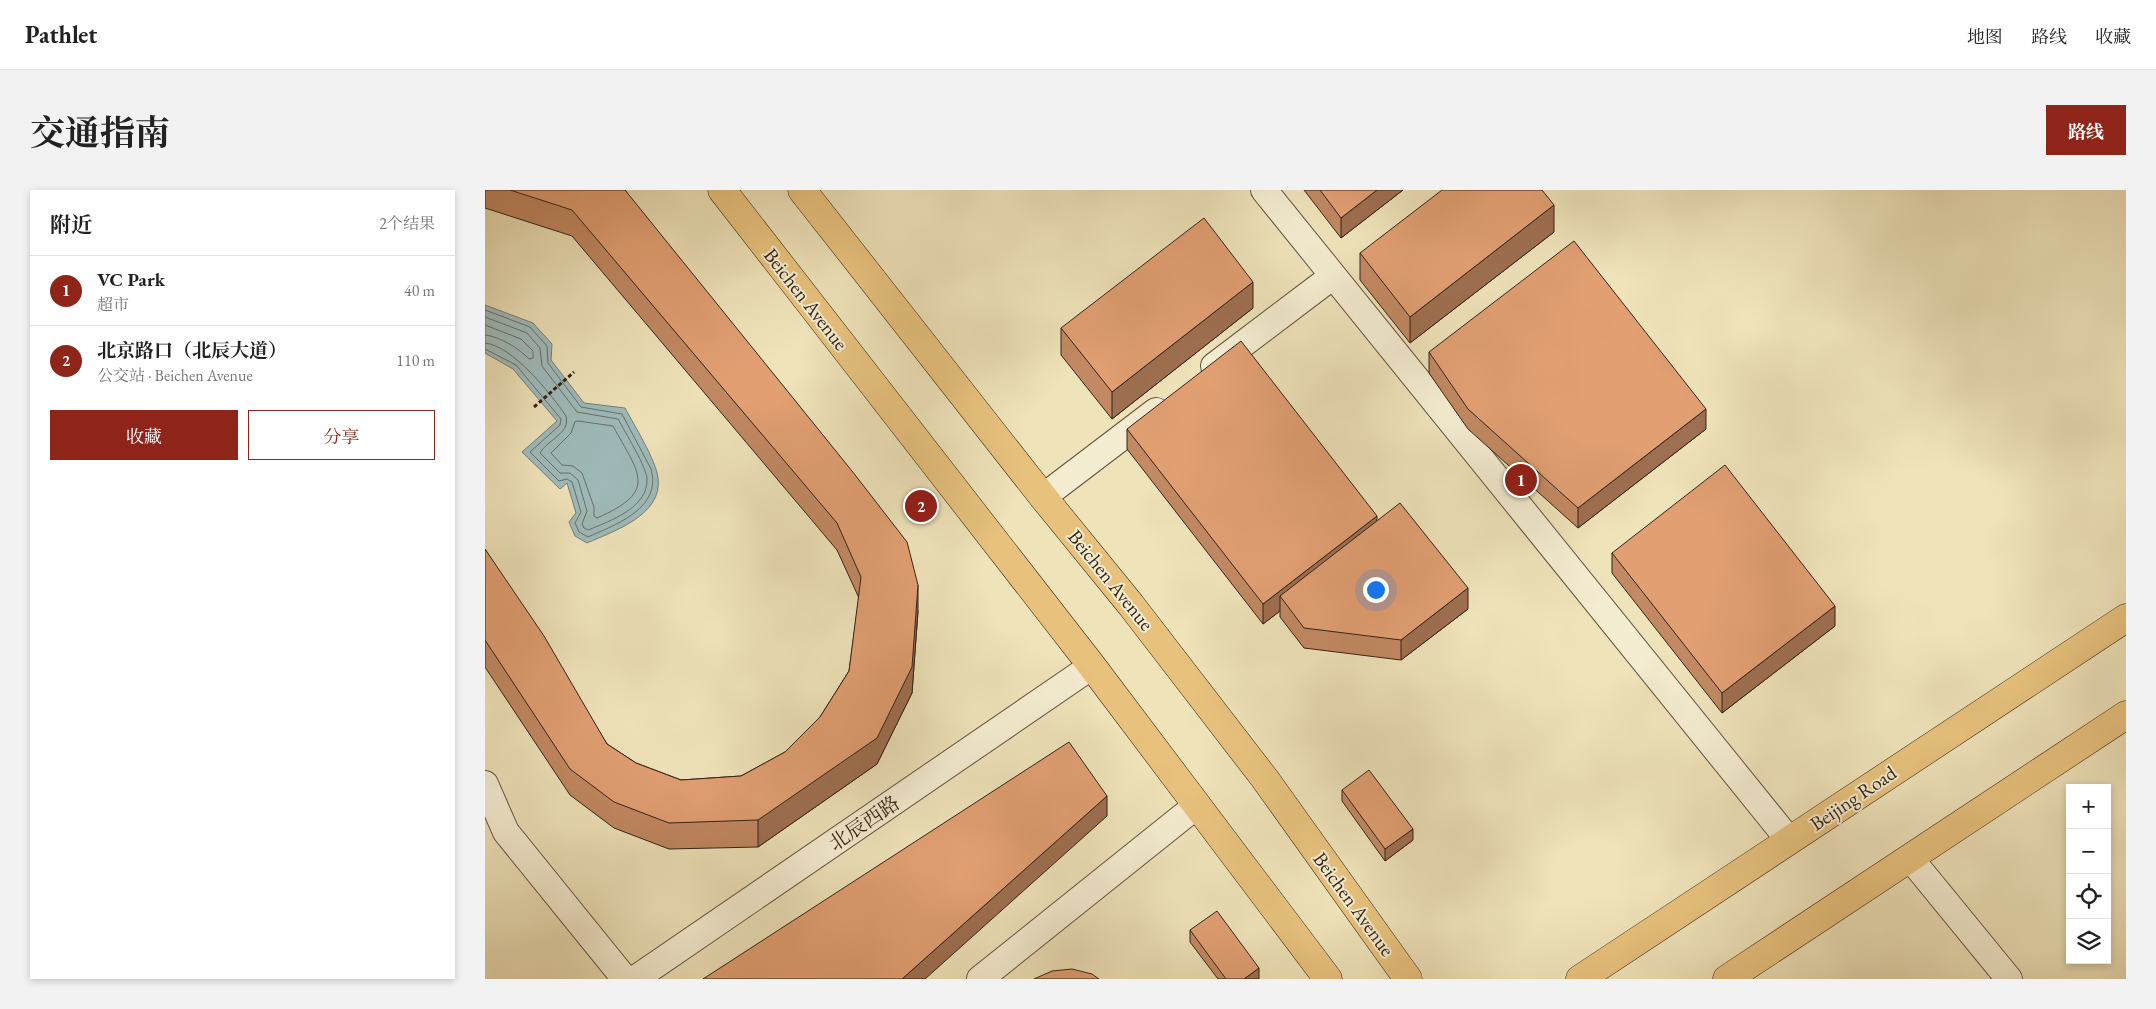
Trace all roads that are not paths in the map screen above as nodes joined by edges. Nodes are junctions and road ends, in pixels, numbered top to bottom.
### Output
1 (722, 190) edge
2 (802, 190) edge
3 (1264, 190) edge
4 (1333, 276) junction
5 (1043, 497) junction
6 (2126, 618) edge
7 (1092, 666) junction
8 (2126, 715) edge
9 (485, 784) edge
10 (1196, 806) junction
11 (1789, 840) junction
12 (1910, 858) junction
13 (625, 979) edge
14 (635, 979) edge
15 (980, 979) edge
16 (1328, 979) edge
17 (1408, 979) edge
18 (1580, 979) edge
19 (1727, 979) edge
20 (2009, 979) edge

1 - 7 main road, Beichen Avenue
2 - 5 main road, Beichen Avenue
3 - 4 street
4 - 5 street
4 - 11 street
5 - 17 main road, Beichen Avenue
6 - 11 main road, Beijing Road
7 - 10 main road, Beichen Avenue
7 - 14 street, 北辰西路
8 - 12 main road
9 - 13 street
10 - 15 street
10 - 16 main road, Beichen Avenue
11 - 18 main road, Beijing Road
12 - 19 main road
12 - 20 street

